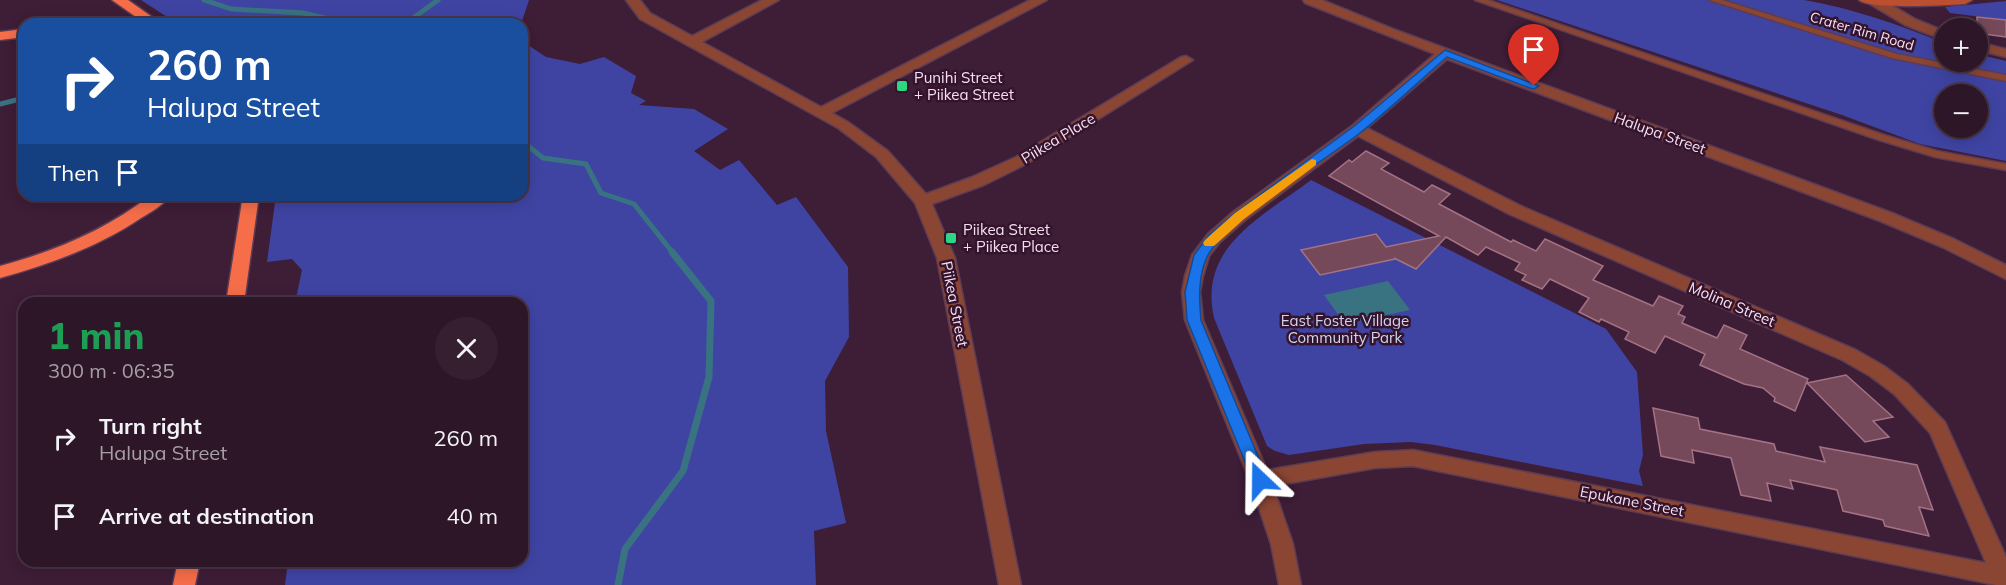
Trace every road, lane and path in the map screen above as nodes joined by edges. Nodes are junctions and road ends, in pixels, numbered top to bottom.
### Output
1 (119, 0) edge
2 (633, 0) edge
3 (772, 0) edge
4 (1040, 0) edge
5 (1310, 0) edge
6 (1479, 0) edge
7 (1713, 0) edge
8 (1866, 0) edge
9 (1965, 0) edge
10 (1875, 1) edge
11 (146, 18) edge
12 (1934, 32) edge
13 (18, 34) edge
14 (0, 36) edge
15 (692, 42) junction
16 (1988, 49) edge
17 (1445, 53) junction
18 (2006, 53) edge
19 (1186, 60) dead end
20 (2006, 78) edge
21 (822, 112) junction
22 (1357, 129) junction
23 (2006, 167) edge
24 (154, 201) edge
25 (249, 201) edge
26 (923, 201) junction
27 (0, 272) edge
28 (2006, 273) edge
29 (236, 297) edge
30 (1260, 480) junction
31 (188, 567) edge
32 (2004, 580) edge
33 (184, 585) edge
34 (1010, 585) edge
35 (1290, 585) edge

1 - 11 highway
2 - 15 street, Piikea Street
3 - 15 street
4 - 21 street
5 - 17 street, Halupa Street
6 - 23 lane
7 - 20 lane, Crater Rim Road
8 - 10 street
9 - 10 street
10 - 12 street
13 - 14 highway
15 - 21 street, Piikea Street
16 - 18 street
17 - 22 street
17 - 28 street, Halupa Street
19 - 26 street, Piikea Place
21 - 26 street, Piikea Street
22 - 30 street
22 - 32 street, Molina Street
24 - 27 highway
25 - 29 highway
26 - 34 street, Piikea Street
30 - 32 street, Epukane Street
30 - 35 street
31 - 33 highway

